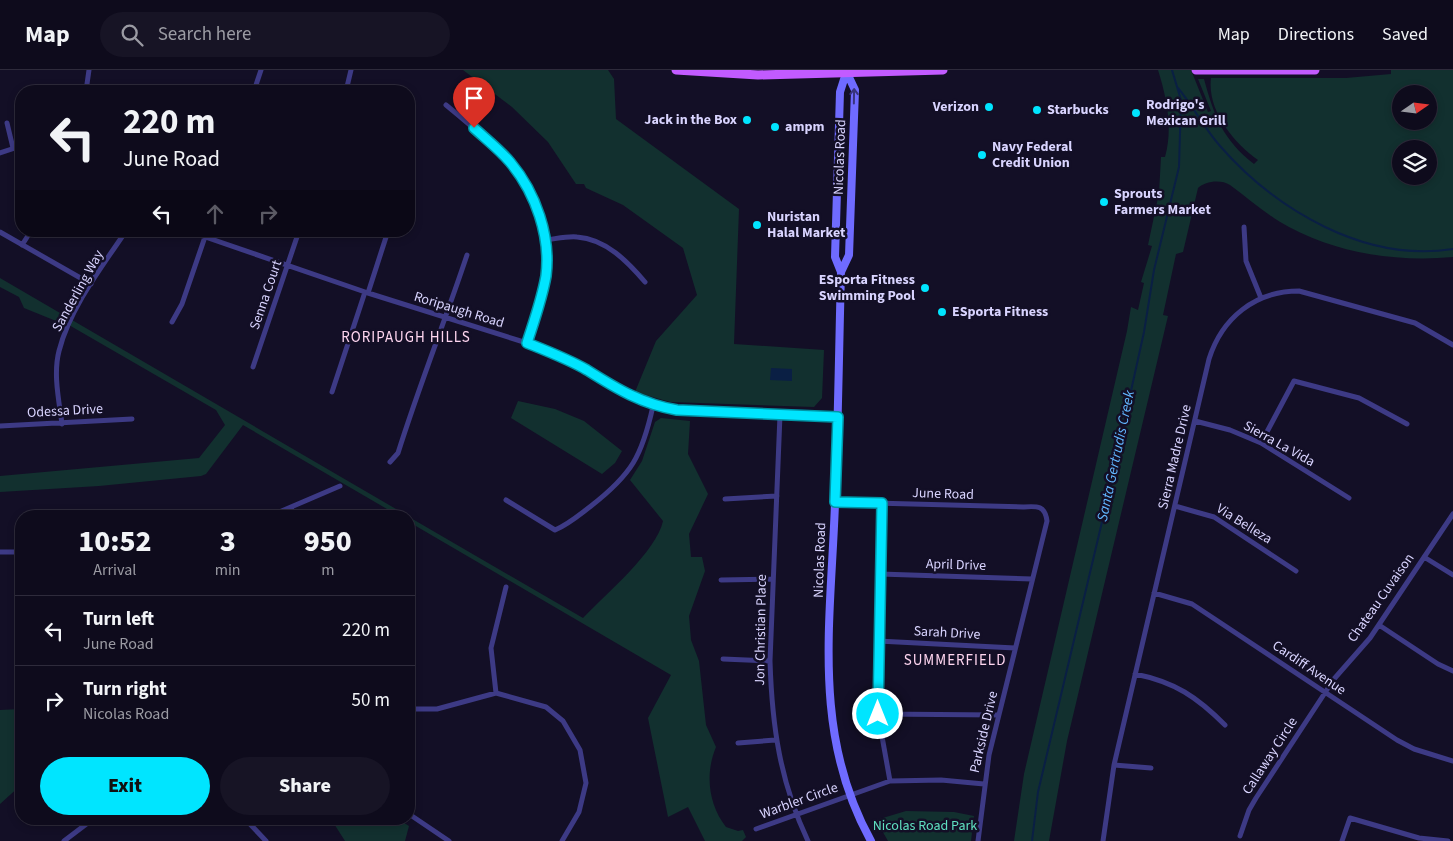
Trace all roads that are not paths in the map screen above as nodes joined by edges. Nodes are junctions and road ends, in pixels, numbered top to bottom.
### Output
1 (89, 70) edge
2 (261, 70) edge
3 (351, 70) edge
4 (676, 70) edge
5 (943, 70) edge
6 (1196, 70) edge
7 (1206, 70) edge
8 (1315, 70) edge
9 (848, 72) edge
10 (87, 85) edge
11 (256, 85) edge
12 (348, 85) edge
13 (446, 105) dead end
14 (7, 123) dead end
15 (13, 148) joint
16 (0, 153) edge
17 (1244, 227) dead end
18 (0, 232) edge
19 (27, 237) edge
20 (122, 237) edge
21 (205, 237) edge
22 (214, 237) edge
23 (297, 237) edge
24 (386, 237) edge
25 (545, 240) junction
26 (22, 245) junction
27 (467, 255) dead end
28 (288, 266) junction
29 (841, 272) junction
30 (645, 282) dead end
31 (91, 284) junction
32 (366, 293) junction
33 (1261, 298) junction
34 (446, 318) junction
35 (172, 322) dead end
36 (527, 343) junction
37 (1453, 344) edge
38 (254, 367) dead end
39 (332, 392) dead end
40 (653, 406) junction
41 (780, 415) junction
42 (838, 417) junction
43 (132, 419) dead end
44 (1195, 421) junction
45 (62, 424) junction
46 (1407, 424) dead end
47 (0, 426) edge
48 (1260, 443) junction
49 (390, 462) dead end
50 (340, 486) dead end
51 (777, 496) junction
52 (1349, 498) dead end
53 (725, 499) dead end
54 (506, 500) dead end
55 (835, 502) junction
56 (882, 503) junction
57 (1175, 506) junction
58 (291, 508) joint
59 (286, 510) edge
60 (1046, 514) joint
61 (1453, 514) edge
62 (0, 552) edge
63 (15, 552) edge
64 (1424, 557) junction
65 (1296, 571) dead end
66 (880, 574) junction
67 (1453, 575) edge
68 (773, 579) junction
69 (1032, 579) junction
70 (721, 580) dead end
71 (506, 587) dead end
72 (1154, 593) junction
73 (1379, 625) junction
74 (878, 641) junction
75 (1015, 648) junction
76 (723, 659) dead end
77 (770, 661) junction
78 (1453, 671) edge
79 (1136, 674) junction
80 (1325, 692) junction
81 (496, 693) junction
82 (415, 709) edge
83 (878, 714) junction
84 (999, 715) junction
85 (1225, 725) dead end
86 (775, 740) junction
87 (738, 742) dead end
88 (1453, 760) edge
89 (1114, 765) junction
90 (1152, 768) dead end
91 (890, 781) junction
92 (984, 784) junction
93 (850, 794) junction
94 (795, 814) junction
95 (415, 818) edge
96 (85, 825) edge
97 (251, 825) edge
98 (756, 829) dead end
99 (1240, 836) dead end
100 (64, 841) edge
101 (266, 841) edge
102 (449, 841) edge
103 (562, 841) edge
104 (808, 841) edge
105 (872, 841) edge
106 (978, 841) edge
107 (1103, 841) edge
108 (1342, 841) edge
109 (1448, 841) edge

1 - 10 street
2 - 11 street
3 - 12 street
4 - 9 main road
5 - 9 main road
6 - 7 main road
7 - 8 main road
9 - 29 main road, Nicolas Road
29 -> 9 main road, Nicolas Road
13 - 25 street
14 - 15 street
15 - 16 street
17 - 33 street
18 - 26 street
19 - 26 street
20 - 31 street, Sanderling Way
21 - 35 street
22 - 28 street, Roripaugh Road
23 - 28 street, Senna Court
24 - 32 street
25 - 30 street
25 - 36 street
26 - 31 street
27 - 34 street
28 - 32 street, Roripaugh Road
28 - 38 street, Senna Court
29 - 42 main road, Nicolas Road
31 - 45 street, Sanderling Way
32 - 34 street, Roripaugh Road
32 - 39 street
33 - 37 street, Sierra Madre Drive
33 - 44 street, Sierra Madre Drive
34 - 36 street, Roripaugh Road
34 - 49 street
36 - 40 street, Roripaugh Road
40 - 41 street, Roripaugh Road
40 - 54 street
41 - 42 street, Roripaugh Road
41 - 51 street, Jon Christian Place
42 - 55 main road, Nicolas Road
43 - 45 street, Odessa Drive
44 - 48 street, Sierra La Vida
44 - 57 street, Sierra Madre Drive
45 - 47 street, Odessa Drive
46 - 48 street
48 - 52 street, Sierra La Vida
50 - 58 street
51 - 53 street
51 - 68 street, Jon Christian Place
55 - 56 street, June Road
55 - 93 main road, Nicolas Road
56 - 60 street, June Road
56 - 66 street
57 - 65 street, Via Belleza
57 - 72 street, Sierra Madre Drive
58 - 59 street
60 - 69 street, Parkside Drive
61 - 64 street, Chateau Cuvaison
62 - 63 street
64 - 67 street
64 - 73 street, Chateau Cuvaison
66 - 69 street, April Drive
66 - 74 street
68 - 70 street
68 - 77 street, Jon Christian Place
69 - 75 street, Parkside Drive
71 - 81 street
72 - 79 street, Sierra Madre Drive
72 - 80 street, Cardiff Avenue
73 - 78 street
73 - 80 street, Chateau Cuvaison
74 - 75 street, Sarah Drive
74 - 83 street
75 - 84 street, Parkside Drive
76 - 77 street
77 - 86 street, Jon Christian Place
79 - 85 street
79 - 89 street, Sierra Madre Drive
80 - 88 street, Cardiff Avenue
80 - 99 street, Callaway Circle
81 - 82 street
81 - 103 street
83 - 84 street
83 - 91 street
84 - 92 street, Parkside Drive
86 - 87 street
86 - 94 street, Jon Christian Place
89 - 90 street
89 - 107 street, Sierra Madre Drive
91 - 92 street, Warbler Circle
91 - 93 street, Warbler Circle
92 - 106 street, Parkside Drive
93 - 94 street, Warbler Circle
93 - 105 main road, Nicolas Road
94 - 98 street, Warbler Circle
94 - 104 street, Jon Christian Place
95 - 102 street
96 - 100 street
97 - 101 street
108 - 109 street

